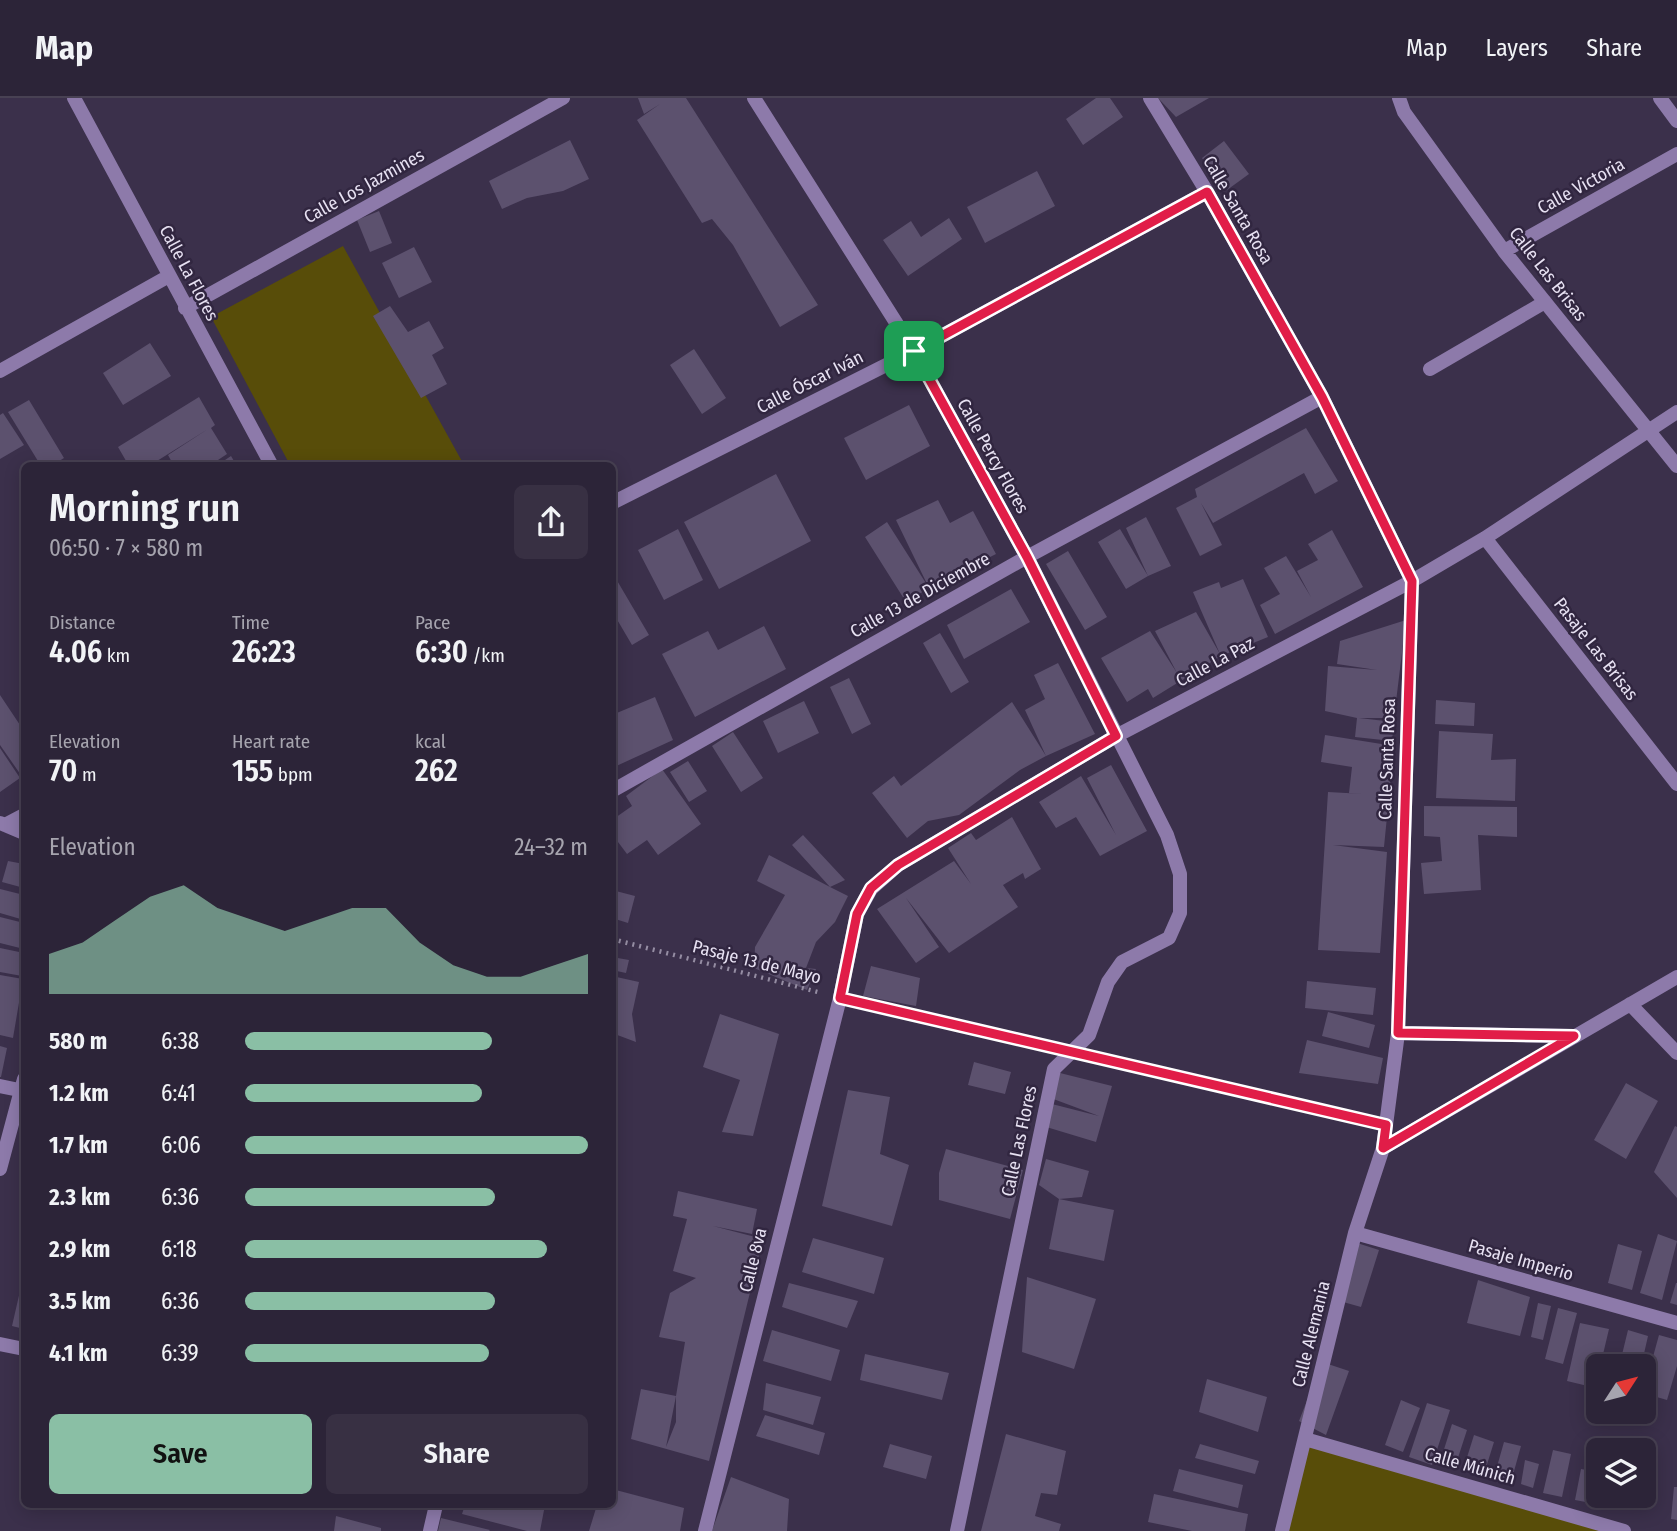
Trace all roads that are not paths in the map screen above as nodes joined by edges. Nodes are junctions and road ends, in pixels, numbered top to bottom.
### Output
1 (74, 98) edge
2 (563, 98) edge
3 (754, 98) edge
4 (1150, 98) edge
5 (1399, 98) edge
6 (1660, 98) edge
7 (1677, 121) edge
8 (1677, 154) edge
9 (1207, 192) junction
10 (1504, 251) junction
11 (169, 276) junction
12 (1545, 302) junction
13 (185, 308) junction
14 (914, 351) junction
15 (1430, 369) dead end
16 (0, 371) edge
17 (1322, 397) junction
18 (1677, 412) edge
19 (1647, 430) junction
20 (270, 462) edge
21 (1677, 466) edge
22 (616, 501) edge
23 (1485, 538) junction
24 (1027, 557) junction
25 (1412, 581) junction
26 (1116, 736) junction
27 (1677, 784) edge
28 (616, 789) edge
29 (21, 816) edge
30 (3, 824) edge
31 (21, 832) edge
32 (1677, 977) edge
33 (840, 998) joint
34 (1630, 1004) junction
35 (1398, 1033) junction
36 (1574, 1036) junction
37 (1677, 1053) edge
38 (0, 1086) edge
39 (21, 1087) edge
40 (21, 1097) edge
41 (1383, 1148) junction
42 (0, 1169) edge
43 (1355, 1233) junction
44 (1677, 1323) edge
45 (0, 1344) edge
46 (21, 1348) edge
47 (1305, 1439) junction
48 (435, 1508) edge
49 (430, 1531) edge
50 (705, 1531) edge
51 (957, 1531) edge
52 (1282, 1531) edge
53 (1624, 1531) edge

1 - 11 street, Calle La Flores
2 - 13 street, Calle Los Jazmines
3 - 14 street, Calle Percy Flores
4 - 9 street, Calle Santa Rosa
5 - 10 street, Calle Las Brisas
6 - 7 street
8 - 10 street, Calle Victoria
9 - 14 street, Calle Óscar Iván
9 - 17 street, Calle Santa Rosa
10 - 12 street, Calle Las Brisas
11 - 13 street, Calle La Flores
11 - 16 street
12 - 15 street
12 - 19 street, Calle Las Brisas
13 - 20 street, Calle La Flores
14 - 22 street, Calle Óscar Iván
14 - 24 street, Calle Percy Flores
17 - 24 street, Calle 13 de Diciembre
17 - 25 street, Calle Santa Rosa
18 - 19 street, Calle La Paz
19 - 21 street, Calle Las Brisas
19 - 23 street, Calle La Paz
23 - 25 street, Calle La Paz
23 - 27 street, Pasaje Las Brisas
24 - 26 street, Calle Percy Flores
24 - 28 street, Calle 13 de Diciembre
25 - 26 street, Calle La Paz
25 - 35 street, Calle Santa Rosa
26 - 33 street, Calle La Paz
26 - 51 street, Calle Las Flores
29 - 30 street
30 - 31 street
32 - 34 street
33 - 50 street, Calle 8va
34 - 36 street
34 - 37 street
35 - 36 street
35 - 41 street, Calle Santa Rosa
36 - 41 street
38 - 39 street
40 - 42 street
41 - 43 street, Calle Alemania
43 - 44 street, Pasaje Imperio
43 - 47 street, Calle Alemania
45 - 46 street
47 - 52 street, Calle Alemania
47 - 53 street, Calle Múnich
48 - 49 street

